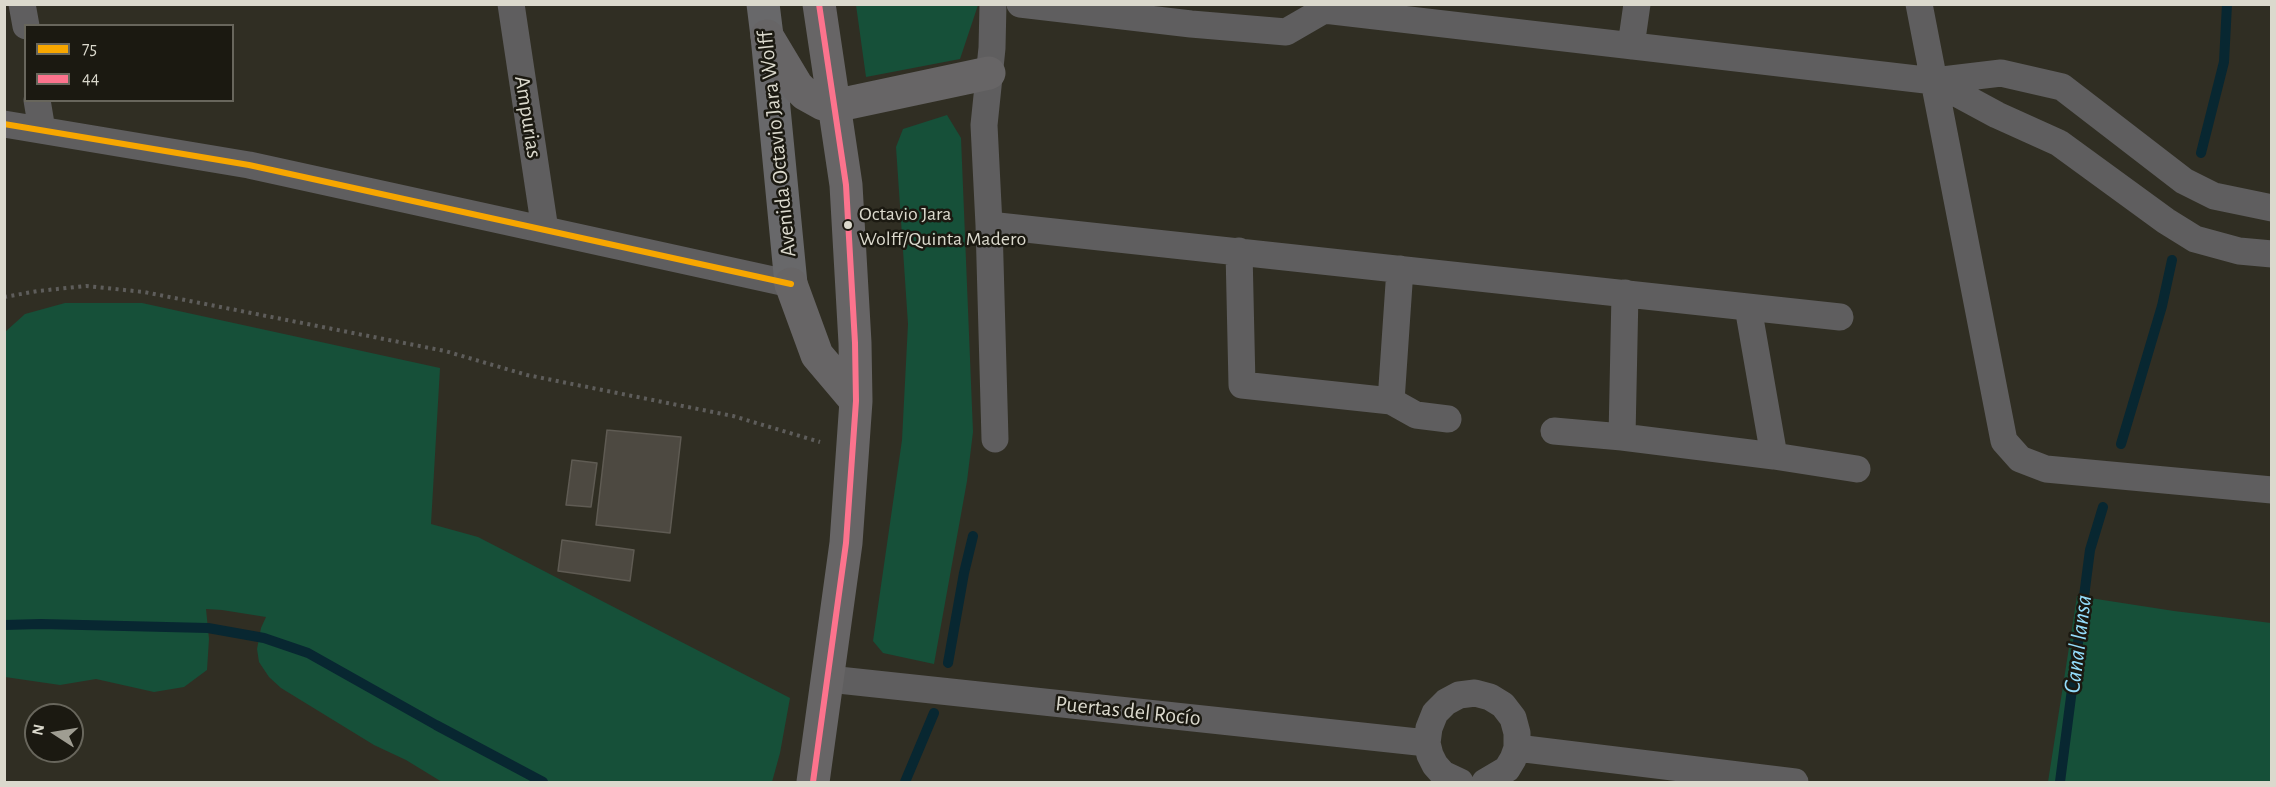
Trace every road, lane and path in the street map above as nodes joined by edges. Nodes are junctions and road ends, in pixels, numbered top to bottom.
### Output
1 (22, 4) edge
2 (511, 4) edge
3 (819, 4) edge
4 (993, 4) edge
5 (1020, 4) edge
6 (1637, 4) edge
7 (1919, 4) edge
8 (1321, 6) edge
9 (1192, 14) edge
10 (765, 20) edge
11 (26, 24) edge
12 (1631, 46) junction
13 (989, 73) junction
14 (1934, 81) junction
15 (37, 102) edge
16 (834, 106) junction
17 (4, 124) edge
18 (42, 130) junction
19 (2271, 208) edge
20 (989, 225) junction
21 (545, 230) junction
22 (1239, 252) junction
23 (2271, 254) edge
24 (1400, 269) junction
25 (791, 284) junction
26 (1625, 293) junction
27 (4, 297) edge
28 (1748, 307) junction
29 (1840, 317) dead end
30 (856, 401) junction
31 (1391, 401) junction
32 (1448, 418) dead end
33 (1554, 431) dead end
34 (1622, 437) junction
35 (995, 440) dead end
36 (853, 451) junction
37 (1774, 456) junction
38 (1857, 469) dead end
39 (2271, 490) edge
40 (829, 679) junction
41 (1427, 743) junction
42 (1517, 748) junction
43 (813, 783) edge
44 (1460, 783) edge
45 (1485, 783) edge
46 (1795, 783) edge

1 - 11 street
2 - 21 street, Ampurias
3 - 16 main road
4 - 13 street
5 - 9 street
6 - 12 street
7 - 14 street
8 - 9 street
8 - 12 street
10 - 16 main road
10 - 25 street, Avenida Octavio Jara Wolff
12 - 14 street
13 - 16 main road
13 - 20 street
14 - 19 street
14 - 23 street
14 - 39 street
15 - 18 street
16 - 30 main road
17 - 18 street
18 - 21 street
20 - 22 street
20 - 35 street
21 - 25 street
22 - 24 street
22 - 31 street
24 - 26 street
24 - 31 street
25 - 30 main road
26 - 28 street
26 - 34 street
27 - 36 path
28 - 29 street
28 - 37 street
30 - 36 main road
31 - 32 street
33 - 34 street
34 - 37 street
36 - 40 main road
37 - 38 street
40 - 41 street, Puertas del Rocío
40 - 43 main road
41 - 42 street
41 - 44 street
42 - 45 street
42 - 46 street

